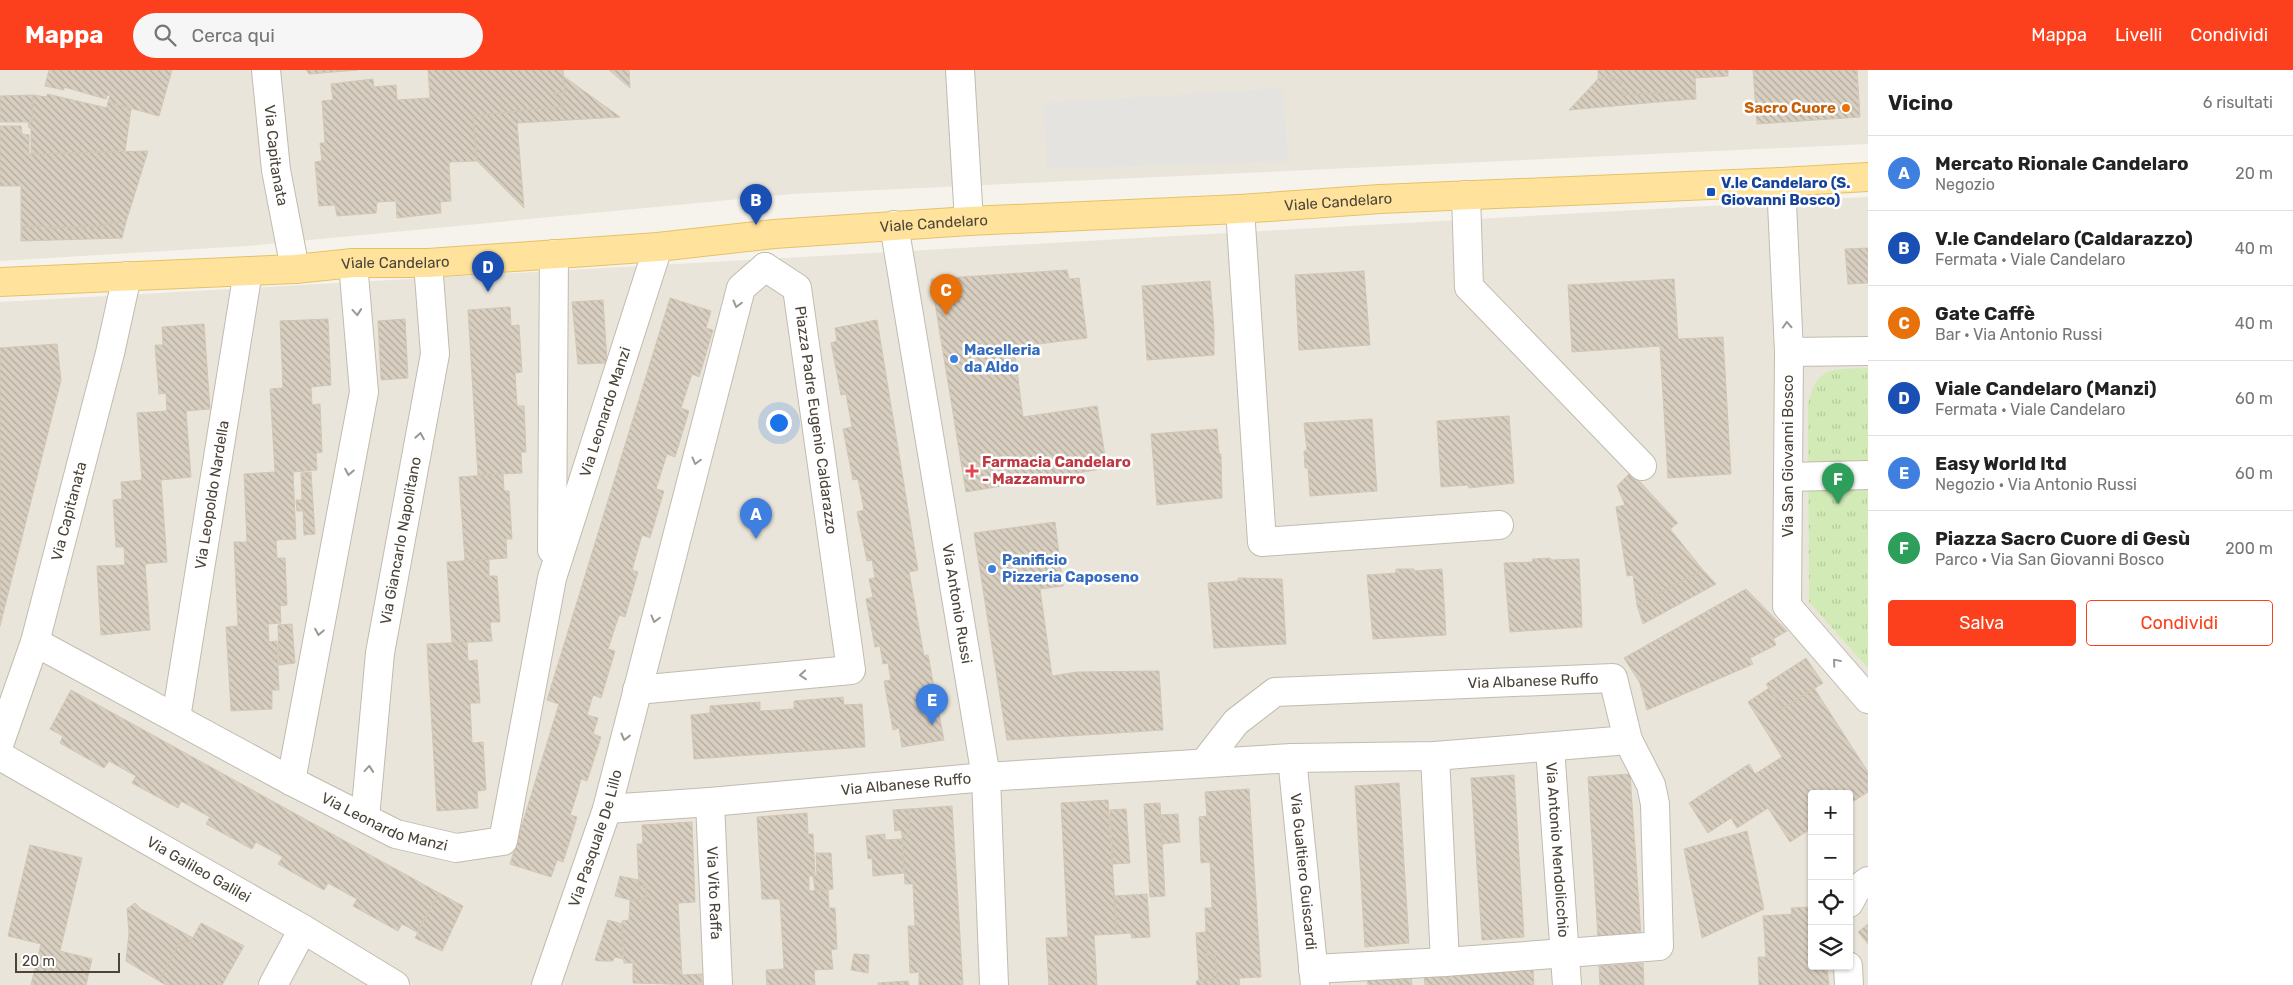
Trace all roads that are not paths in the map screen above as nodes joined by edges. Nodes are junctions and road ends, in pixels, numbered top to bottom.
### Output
1 (266, 70) edge
2 (960, 74) edge
3 (1868, 177) edge
4 (1781, 182) junction
5 (1466, 195) junction
6 (1240, 209) junction
7 (969, 221) junction
8 (894, 225) junction
9 (774, 234) junction
10 (658, 247) junction
11 (554, 254) junction
12 (353, 263) junction
13 (428, 263) junction
14 (765, 266) junction
15 (295, 269) junction
16 (248, 271) junction
17 (126, 276) junction
18 (0, 282) edge
19 (1789, 352) junction
20 (1868, 352) edge
21 (1642, 466) dead end
22 (1868, 475) edge
23 (1788, 477) junction
24 (1499, 525) dead end
25 (552, 578) junction
26 (35, 642) junction
27 (637, 690) junction
28 (1868, 698) edge
29 (176, 718) junction
30 (1628, 740) junction
31 (0, 742) edge
32 (1550, 748) junction
33 (0, 756) edge
34 (1435, 756) junction
35 (1292, 758) junction
36 (1204, 763) junction
37 (986, 777) junction
38 (291, 781) junction
39 (710, 802) junction
40 (607, 808) junction
41 (364, 818) junction
42 (1868, 881) edge
43 (1853, 896) edge
44 (303, 929) junction
45 (1565, 953) junction
46 (1445, 962) junction
47 (1848, 970) edge
48 (1314, 977) edge
49 (273, 985) edge
50 (395, 985) edge
51 (546, 985) edge
52 (718, 985) edge
53 (994, 985) edge
54 (1567, 985) edge
55 (1849, 985) edge

1 - 15 street, Via Capitanata
2 - 7 street
3 - 4 main road, Viale Candelaro
4 - 5 main road, Viale Candelaro
19 -> 4 street, Via San Giovanni Bosco
5 - 6 main road, Viale Candelaro
5 - 21 street
6 - 7 main road, Viale Candelaro
6 - 24 street
7 - 8 main road, Viale Candelaro
8 - 9 main road, Viale Candelaro
8 - 37 street, Via Antonio Russi
9 - 10 main road, Viale Candelaro
9 - 14 street
10 - 11 main road, Viale Candelaro
10 - 25 street, Via Leonardo Manzi
11 - 13 main road, Viale Candelaro
11 - 25 street, Via Leonardo Manzi
12 - 13 main road, Viale Candelaro
12 - 15 main road, Viale Candelaro
12 -> 38 street
41 -> 13 street, Via Giancarlo Napolitano
14 -> 27 street
14 -> 27 street, Piazza Padre Eugenio Caldarazzo
15 - 16 main road, Viale Candelaro
16 - 17 main road, Viale Candelaro
16 - 29 street, Via Leopoldo Nardella
17 - 18 main road, Viale Candelaro
17 - 26 street, Via Capitanata
19 - 20 street
19 - 23 street, Via San Giovanni Bosco
22 - 23 street
28 -> 23 street, Via San Giovanni Bosco
25 - 41 street, Via Leonardo Manzi
26 - 29 street, Via Leonardo Manzi
26 - 31 street, Via Capitanata
27 -> 40 street, Via Pasquale De Lillo
29 - 38 street, Via Leonardo Manzi
30 - 32 street, Via Albanese Ruffo
30 - 36 street, Via Albanese Ruffo
30 - 45 street, Via Antonio Mendolicchio
32 - 34 street, Via Albanese Ruffo
32 - 45 street, Via Antonio Mendolicchio
33 - 44 street, Via Galileo Galilei
34 - 35 street, Via Albanese Ruffo
34 - 46 street
35 - 36 street, Via Albanese Ruffo
35 - 48 street, Via Gualtiero Guiscardi
36 - 37 street, Via Albanese Ruffo
37 - 39 street, Via Albanese Ruffo
37 - 53 street, Via Antonio Russi
38 - 41 street, Via Leonardo Manzi
39 - 40 street, Via Albanese Ruffo
39 - 52 street, Via Vito Raffa
40 - 51 street, Via Pasquale De Lillo
42 - 43 street
44 - 49 street
44 - 50 street, Via Galileo Galilei
45 - 46 street
45 - 54 street, Via Antonio Mendolicchio
46 - 48 street
47 - 55 street

